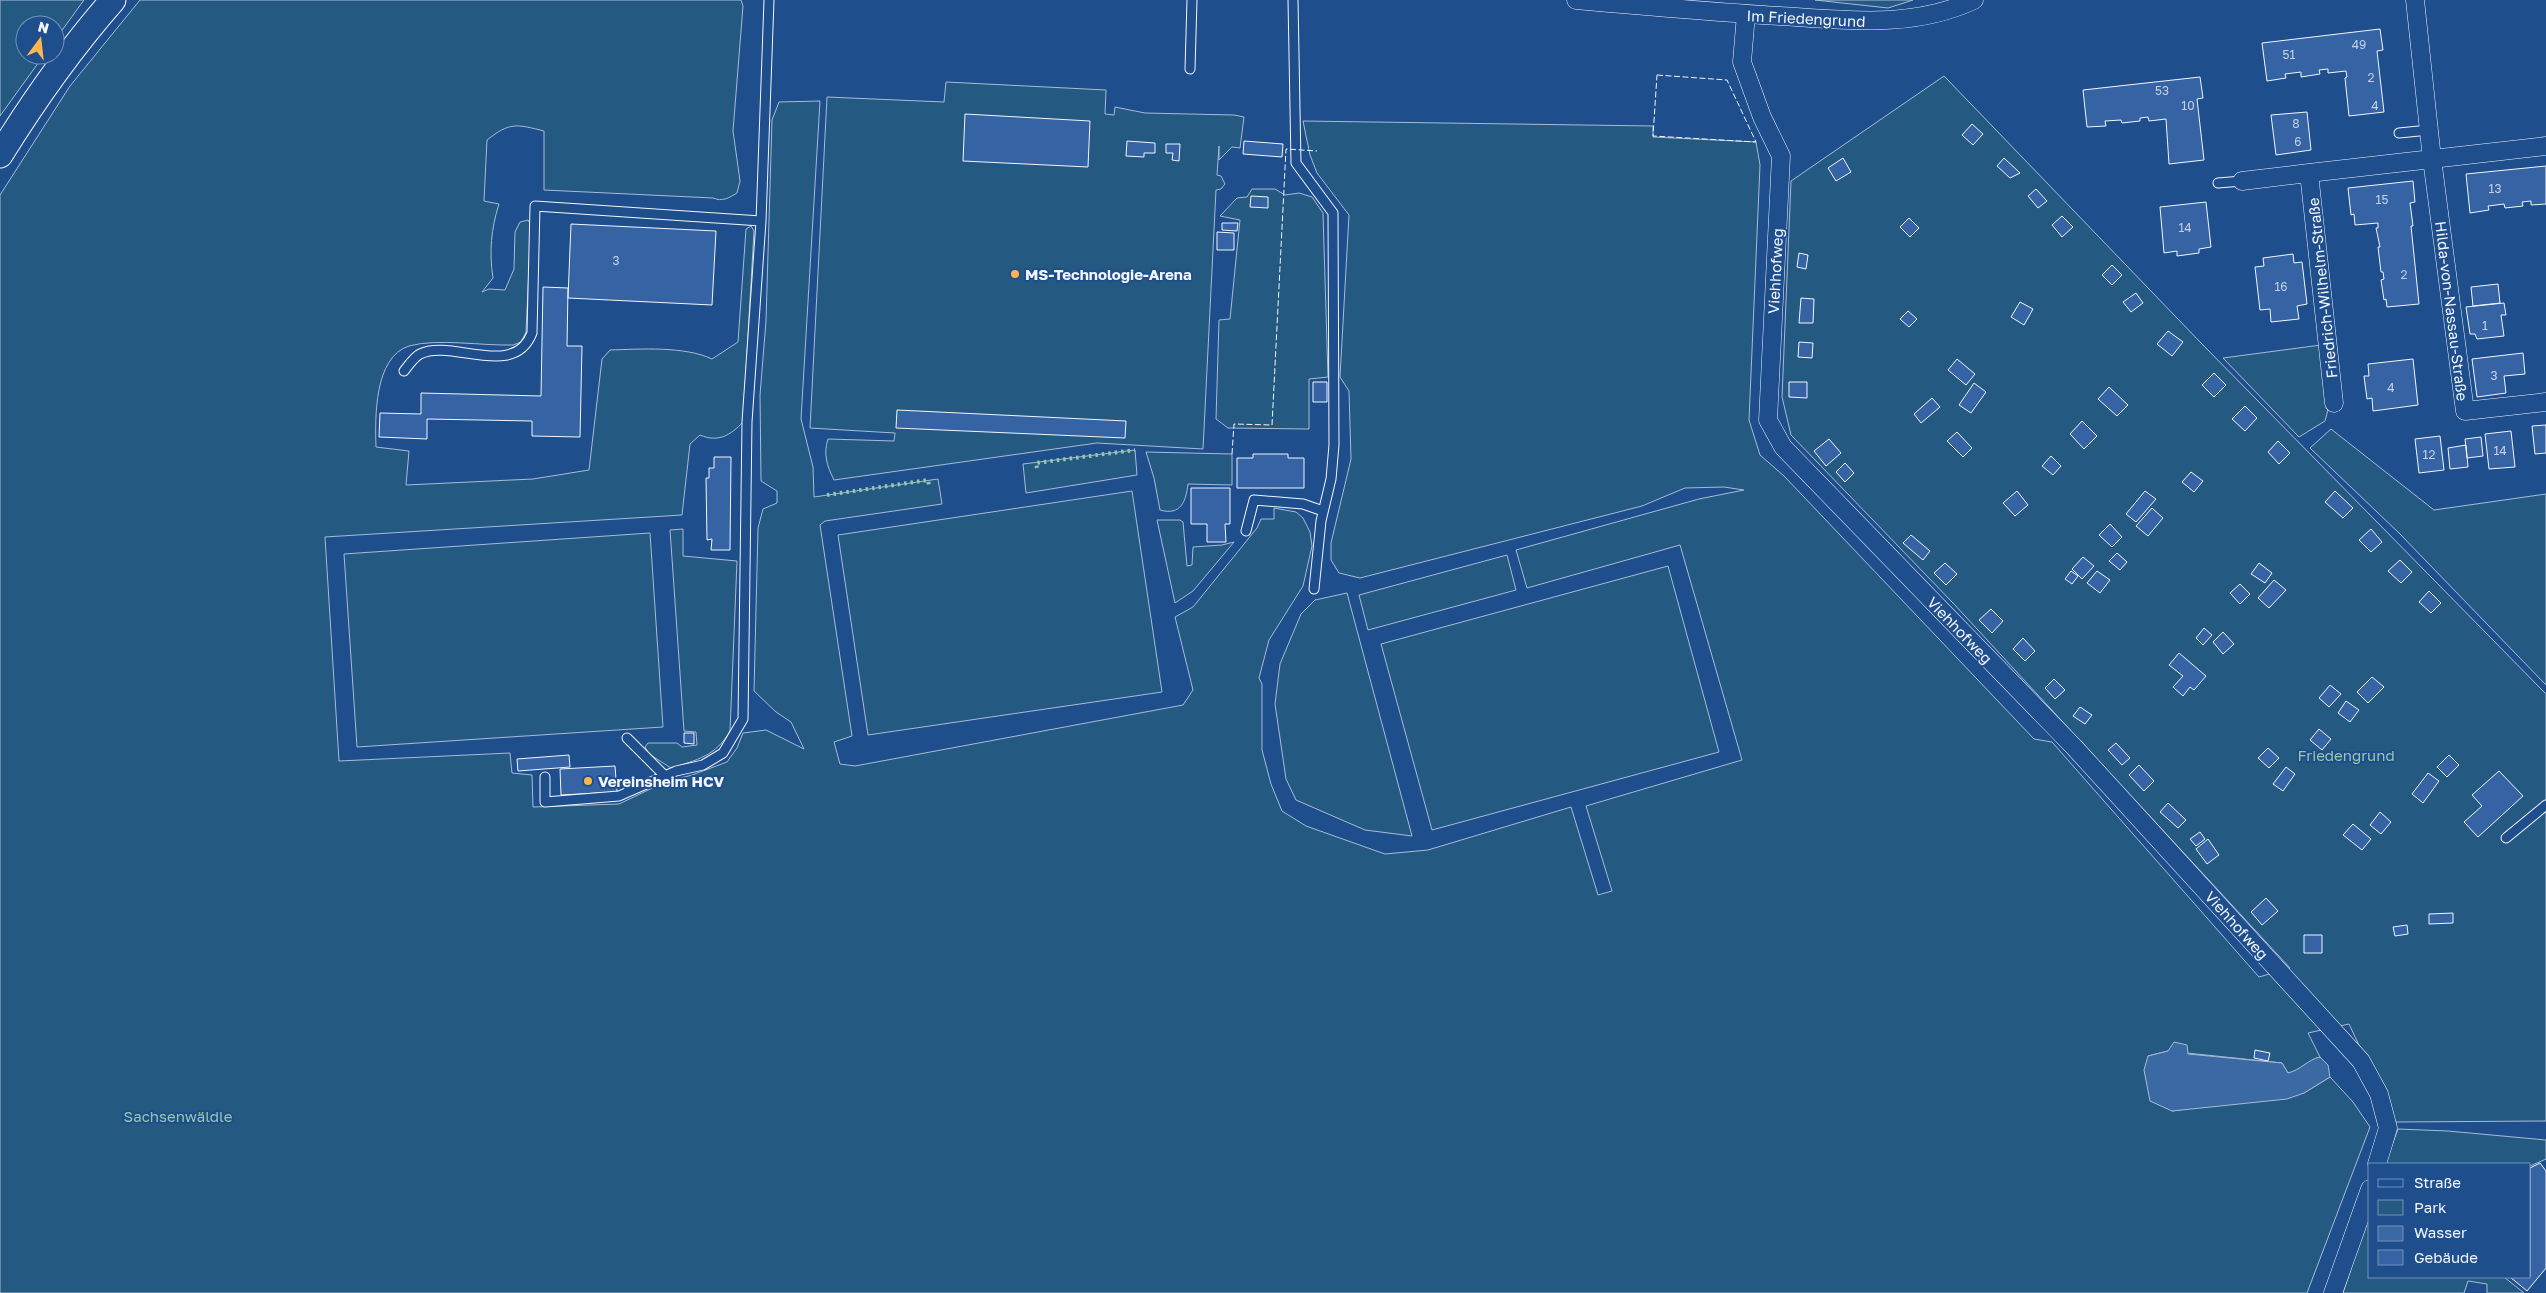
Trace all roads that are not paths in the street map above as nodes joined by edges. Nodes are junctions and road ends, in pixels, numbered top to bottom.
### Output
1 (113, 0) edge
2 (769, 0) edge
3 (1192, 0) edge
4 (1293, 0) edge
5 (1576, 0) edge
6 (1974, 0) edge
7 (2415, 0) edge
8 (1746, 14) junction
9 (1190, 69) dead end
10 (2429, 130) junction
11 (2399, 133) dead end
12 (2546, 146) edge
13 (0, 155) edge
14 (2432, 159) junction
15 (2309, 173) junction
16 (2242, 181) joint
17 (2218, 183) dead end
18 (760, 221) junction
19 (404, 371) dead end
20 (2546, 402) edge
21 (2334, 403) dead end
22 (1323, 511) junction
23 (1246, 531) dead end
24 (1314, 588) dead end
25 (628, 738) dead end
26 (664, 776) junction
27 (545, 777) dead end
28 (2546, 805) edge
29 (2506, 838) dead end
30 (2377, 1163) edge
31 (2368, 1195) edge
32 (2333, 1293) edge

1 - 13 main road
2 - 18 lane
3 - 9 lane
4 - 22 lane
5 - 8 street, Im Friedengrund
6 - 8 street, Im Friedengrund
7 - 10 street
8 - 30 street, Viehhofweg
10 - 11 lane
10 - 14 street
12 - 14 street
14 - 15 street
14 - 20 street, Hilda-von-Nassau-Straße
15 - 16 street
15 - 21 street, Friedrich-Wilhelm-Straße
16 - 17 lane
18 - 19 lane
18 - 26 lane
22 - 23 lane
22 - 24 lane
25 - 26 lane
26 - 27 lane
28 - 29 lane
31 - 32 street

